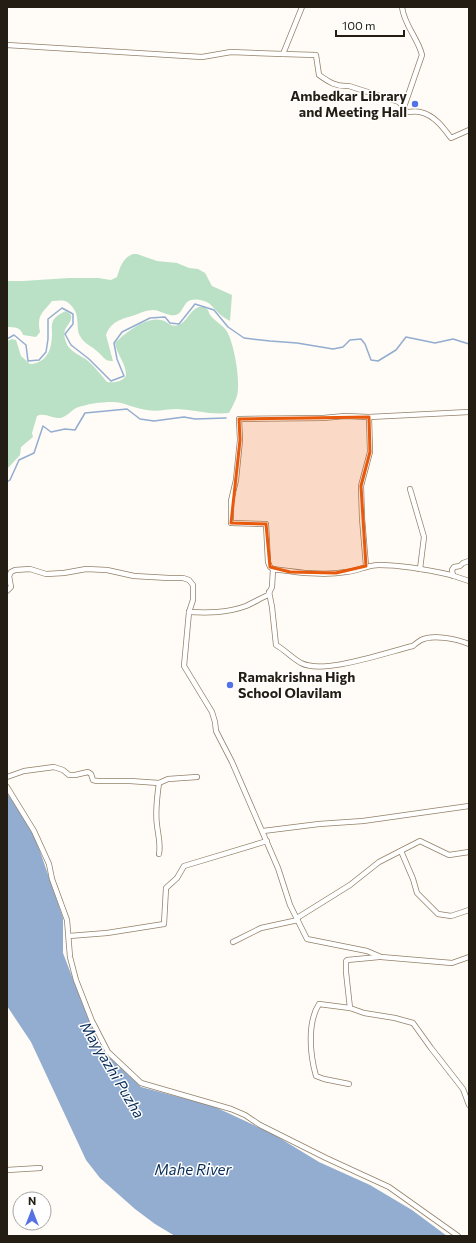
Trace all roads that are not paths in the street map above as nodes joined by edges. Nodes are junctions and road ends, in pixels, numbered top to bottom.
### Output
1 (302, 7) edge
2 (402, 7) edge
3 (7, 45) edge
4 (283, 54) junction
5 (404, 107) junction
6 (469, 130) edge
7 (469, 412) edge
8 (369, 417) junction
9 (410, 489) dead end
10 (469, 561) edge
11 (366, 566) junction
12 (273, 570) junction
13 (420, 570) junction
14 (453, 576) junction
15 (469, 581) edge
16 (7, 591) edge
17 (269, 592) junction
18 (189, 612) junction
19 (469, 644) edge
20 (7, 777) edge
21 (197, 777) dead end
22 (159, 783) junction
23 (7, 787) edge
24 (469, 806) edge
25 (262, 831) junction
26 (267, 841) junction
27 (401, 851) junction
28 (469, 852) edge
29 (160, 854) dead end
30 (469, 910) edge
31 (297, 919) junction
32 (69, 936) junction
33 (233, 942) dead end
34 (381, 957) junction
35 (469, 957) edge
36 (350, 1008) junction
37 (349, 1084) dead end
38 (469, 1105) edge
39 (40, 1168) dead end
40 (7, 1170) edge
41 (458, 1236) edge

1 - 4 street
2 - 5 street
3 - 4 street
4 - 5 street
5 - 6 street
7 - 8 street
8 - 11 street
8 - 12 street
9 - 13 street
10 - 14 street
11 - 12 street
11 - 13 street
12 - 17 street
13 - 14 street
14 - 15 street
16 - 18 street
17 - 18 street
17 - 19 street
18 - 25 street
20 - 22 street
21 - 22 street
22 - 29 street
23 - 32 street
24 - 25 street
25 - 26 street
26 - 31 street
26 - 32 street
27 - 28 street
27 - 30 street
27 - 31 street
31 - 33 street
31 - 34 street
32 - 41 street
34 - 35 street
34 - 36 street
36 - 37 street
36 - 38 street
39 - 40 street

